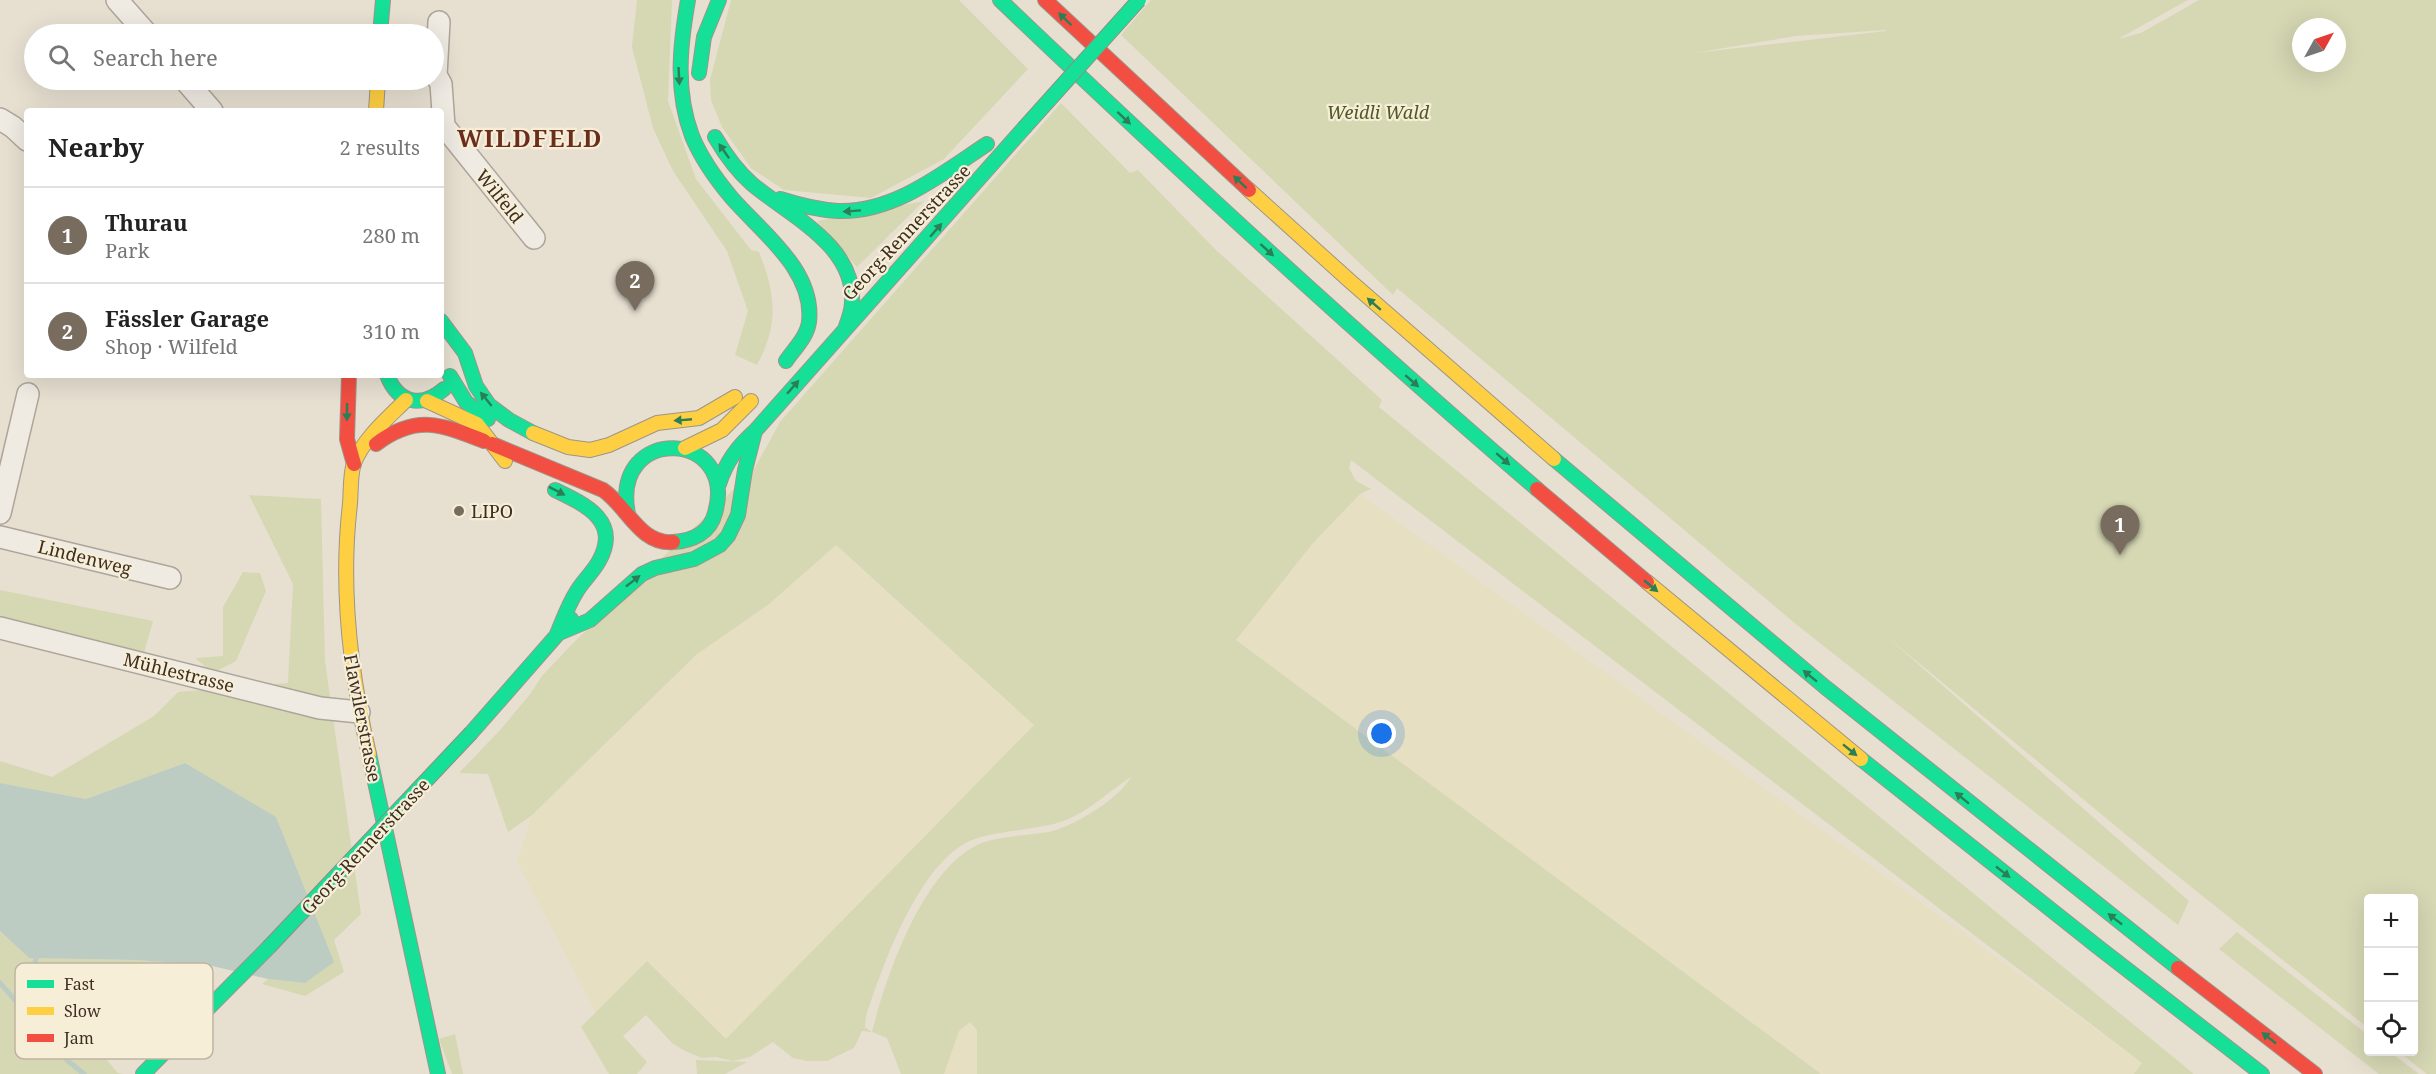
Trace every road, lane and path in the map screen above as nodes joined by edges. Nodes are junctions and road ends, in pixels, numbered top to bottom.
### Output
1 (117, 0) edge
2 (383, 0) edge
3 (688, 0) edge
4 (718, 0) edge
5 (1045, 0) edge
6 (1139, 0) edge
7 (995, 4) edge
8 (138, 24) edge
9 (382, 24) edge
10 (1051, 72) dead end
11 (699, 83) dead end
12 (1137, 88) junction
13 (194, 90) edge
14 (377, 90) edge
15 (441, 90) edge
16 (209, 108) edge
17 (376, 108) edge
18 (442, 108) edge
19 (0, 119) edge
20 (708, 123) dead end
21 (444, 128) edge
22 (999, 130) dead end
23 (24, 138) edge
24 (987, 144) junction
25 (949, 186) dead end
26 (764, 193) junction
27 (766, 234) junction
28 (534, 238) dead end
29 (814, 271) dead end
30 (896, 273) junction
31 (833, 283) dead end
32 (856, 285) junction
33 (838, 305) dead end
34 (823, 321) dead end
35 (444, 325) edge
36 (844, 330) junction
37 (349, 378) edge
38 (387, 386) edge
39 (28, 394) dead end
40 (406, 400) junction
41 (427, 401) junction
42 (374, 412) dead end
43 (755, 431) junction
44 (492, 444) junction
45 (351, 448) junction
46 (685, 448) junction
47 (570, 461) dead end
48 (354, 464) junction
49 (525, 473) dead end
50 (544, 484) dead end
51 (719, 484) junction
52 (0, 513) edge
53 (630, 524) junction
54 (0, 537) edge
55 (668, 543) junction
56 (649, 551) dead end
57 (615, 561) dead end
58 (170, 578) dead end
59 (614, 580) dead end
60 (579, 611) junction
61 (0, 628) edge
62 (557, 634) junction
63 (359, 712) junction
64 (213, 1003) edge
65 (158, 1059) edge
66 (143, 1074) edge
67 (438, 1074) edge
68 (2262, 1074) edge
69 (2315, 1074) edge

1 - 8 street
2 - 9 main road
3 -> 27 main road
4 - 11 main road
12 -> 5 main road
30 -> 6 main road, Georg-Rennerstrasse, bridge
7 -> 68 main road
10 - 12 main road
69 -> 12 main road
13 - 16 street
14 - 17 main road
15 - 18 street, Wilfeld
19 - 23 street
26 -> 20 main road
21 - 28 street, Wilfeld
22 - 24 main road, Georg-Rennerstrasse
24 - 25 main road, Georg-Rennerstrasse
24 -> 26 main road
26 - 32 main road
27 - 29 main road
27 - 34 main road
30 - 32 main road
30 - 36 main road, Georg-Rennerstrasse
31 - 32 main road
32 - 33 main road, Georg-Rennerstrasse
32 - 36 main road
46 -> 35 main road
43 -> 36 main road, Georg-Rennerstrasse
37 -> 45 main road, Flawilerstrasse
38 - 40 main road
39 - 52 street
40 - 41 main road
40 - 48 main road, Flawilerstrasse
41 - 44 main road
41 - 47 main road
42 - 45 main road
43 - 51 main road, Georg-Rennerstrasse
62 -> 43 main road
44 - 48 main road
44 - 49 main road
44 - 53 main road
45 - 48 main road, Flawilerstrasse
46 - 51 main road
46 - 53 main road
48 - 63 main road, Flawilerstrasse
50 -> 62 main road
51 - 55 main road
53 - 55 main road
54 - 58 street, Lindenweg
55 - 56 main road
57 - 60 main road, Georg-Rennerstrasse
59 - 60 main road, Georg-Rennerstrasse
60 - 62 main road, Georg-Rennerstrasse
61 - 63 street, Mühlestrasse
62 - 64 main road, Georg-Rennerstrasse, bridge
63 - 67 main road, Flawilerstrasse
65 - 66 main road, Georg-Rennerstrasse, bridge

